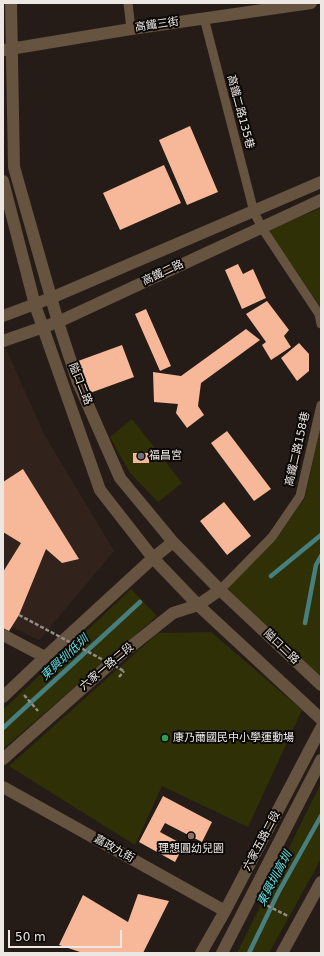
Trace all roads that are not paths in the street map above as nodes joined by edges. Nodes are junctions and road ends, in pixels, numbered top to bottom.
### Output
1 (11, 3) edge
2 (128, 3) edge
3 (311, 3) edge
4 (248, 8) edge
5 (204, 18) junction
6 (131, 29) junction
7 (7, 50) edge
8 (3, 181) edge
9 (321, 182) edge
10 (321, 200) edge
11 (254, 212) junction
12 (262, 228) junction
13 (51, 298) junction
14 (35, 305) junction
15 (3, 316) edge
16 (58, 322) junction
17 (321, 324) edge
18 (43, 327) junction
19 (3, 341) edge
20 (321, 404) edge
21 (173, 542) junction
22 (153, 558) junction
23 (220, 590) junction
24 (198, 605) junction
25 (3, 635) edge
26 (45, 657) junction
27 (321, 685) edge
28 (3, 697) edge
29 (321, 719) edge
30 (321, 728) edge
31 (3, 759) edge
32 (321, 760) edge
33 (3, 787) edge
34 (321, 882) edge
35 (226, 911) junction
36 (201, 953) edge
37 (222, 953) edge
38 (282, 953) edge

1 - 7 street, 隘口二路
2 - 6 lane
3 - 4 street, 高鐵三街
4 - 5 street, 高鐵三街
5 - 6 street, 高鐵三街
5 - 11 lane, 高鐵二路135巷
6 - 7 street, 高鐵三街
7 - 13 street, 隘口二路
8 - 14 street, 隘口二路
9 - 11 street, 高鐵二路
10 - 12 street, 高鐵二路
11 - 12 lane
11 - 13 street, 高鐵二路
12 - 16 street, 高鐵二路
12 - 17 lane
13 - 14 street, 高鐵二路
13 - 16 street, 隘口二路
14 - 15 street, 高鐵二路
14 - 18 street, 隘口二路
16 - 18 street, 高鐵二路
16 - 21 street, 隘口二路
18 - 19 street, 高鐵二路
18 - 22 street, 隘口二路
20 - 23 lane, 高鐵二路158巷
21 - 22 street
21 - 23 street, 隘口二路
22 - 24 street, 隘口二路
22 - 26 street
23 - 24 street, 六家一路二段
23 - 27 street, 隘口二路
24 - 29 street, 隘口二路
24 - 31 street, 六家一路二段
25 - 26 street
26 - 28 street
30 - 35 street, 六家五路二段
32 - 37 street, 六家五路二段
33 - 35 street, 嘉政九街
34 - 38 street
35 - 36 street, 六家五路二段

